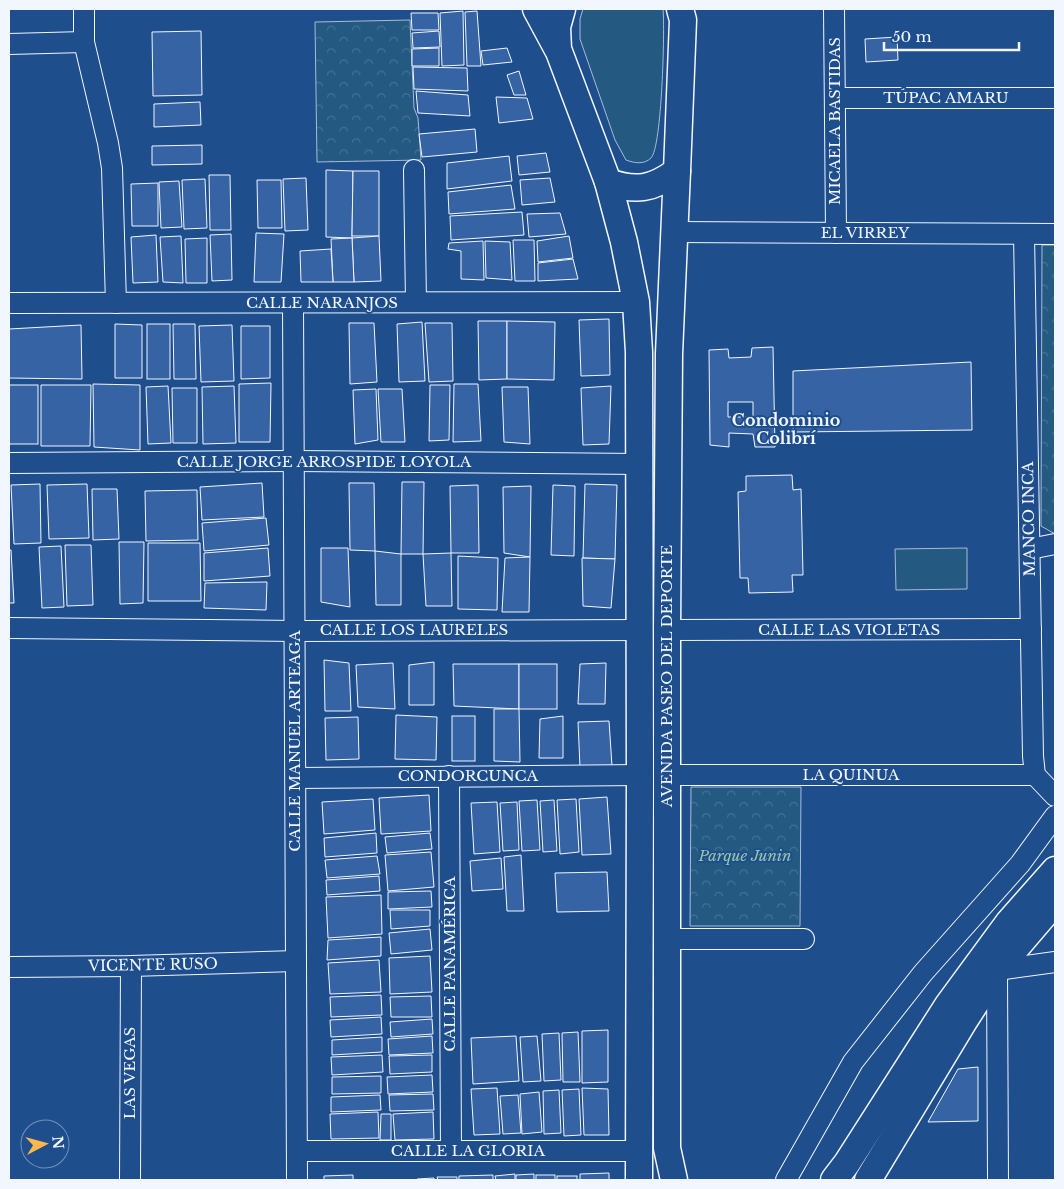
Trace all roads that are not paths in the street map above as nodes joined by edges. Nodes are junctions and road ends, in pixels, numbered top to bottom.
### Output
1 (84, 9) edge
2 (536, 9) edge
3 (562, 9) edge
4 (834, 9) edge
5 (682, 12) edge
6 (84, 42) junction
7 (9, 44) edge
8 (558, 49) junction
9 (836, 98) junction
10 (1055, 98) edge
11 (414, 170) dead end
12 (677, 171) junction
13 (608, 182) junction
14 (674, 232) junction
15 (836, 233) junction
16 (1024, 234) junction
17 (1055, 234) edge
18 (416, 302) junction
19 (636, 302) junction
20 (9, 303) edge
21 (116, 303) junction
22 (294, 303) junction
23 (294, 461) junction
24 (9, 463) edge
25 (640, 464) junction
26 (1055, 544) edge
27 (1030, 549) junction
28 (9, 628) edge
29 (1031, 629) junction
30 (639, 630) junction
31 (667, 630) junction
32 (295, 631) junction
33 (640, 775) junction
34 (667, 775) junction
35 (1035, 775) junction
36 (449, 776) junction
37 (296, 778) junction
38 (1055, 796) edge
39 (1055, 816) edge
40 (1055, 870) edge
41 (1055, 902) edge
42 (667, 939) junction
43 (804, 939) dead end
44 (296, 961) junction
45 (1055, 962) edge
46 (990, 964) junction
47 (9, 966) edge
48 (130, 966) junction
49 (297, 1151) junction
50 (452, 1151) junction
51 (638, 1151) junction
52 (130, 1180) edge
53 (297, 1180) edge
54 (639, 1180) edge
55 (674, 1180) edge
56 (786, 1180) edge
57 (834, 1180) edge
58 (868, 1180) edge
59 (998, 1180) edge

1 - 6 street
2 - 8 main road
3 - 8 main road
4 - 9 street, MICAELA BASTIDAS
5 - 12 main road, AVENIDA PASEO DEL DEPORTE
6 - 7 street
6 - 21 street
8 - 13 main road, AVENIDA PASEO DEL DEPORTE
9 - 10 street, TÚPAC AMARU
9 - 15 street, MICAELA BASTIDAS
11 - 18 street
12 - 13 main road
12 - 14 main road, AVENIDA PASEO DEL DEPORTE
13 - 19 main road, AVENIDA PASEO DEL DEPORTE
14 - 15 street, EL VIRREY
14 - 31 main road, AVENIDA PASEO DEL DEPORTE
15 - 16 street, EL VIRREY
16 - 17 street, EL VIRREY
16 - 27 street, MANCO INCA
18 - 19 street, CALLE NARANJOS
18 - 22 street, CALLE NARANJOS
19 - 25 main road, AVENIDA PASEO DEL DEPORTE
20 - 21 street, CALLE NARANJOS
21 - 22 street, CALLE NARANJOS
22 - 23 street, CALLE MANUEL ARTEAGA
23 - 24 street, CALLE JORGE ARROSPIDE LOYOLA
23 - 25 street, CALLE JORGE ARROSPIDE LOYOLA
23 - 32 street, CALLE MANUEL ARTEAGA
25 - 30 main road, AVENIDA PASEO DEL DEPORTE
26 - 27 street
27 - 29 street, MANCO INCA
28 - 32 street, CALLE LOS LAURELES
29 - 31 street, CALLE LAS VIOLETAS
29 - 35 street, MANCO INCA
30 - 32 street, CALLE LOS LAURELES
30 - 33 main road, AVENIDA PASEO DEL DEPORTE
31 - 34 main road, AVENIDA PASEO DEL DEPORTE
32 - 37 street, CALLE MANUEL ARTEAGA
33 - 36 street, CONDORCUNCA
33 - 51 main road, AVENIDA PASEO DEL DEPORTE
34 - 35 street, LA QUINUA
34 - 42 main road, AVENIDA PASEO DEL DEPORTE
35 - 38 street
36 - 37 street, CONDORCUNCA
36 - 50 street, CALLE PANAMÉRICA
37 - 44 street, CALLE MANUEL ARTEAGA
39 - 56 street
40 - 46 main road
41 - 46 main road
42 - 43 street
42 - 55 main road, AVENIDA PASEO DEL DEPORTE
44 - 48 street, VICENTE RUSO
44 - 49 street, CALLE MANUEL ARTEAGA
45 - 46 street
46 - 57 main road
46 - 58 main road
46 - 59 street
47 - 48 street, VICENTE RUSO
48 - 52 street, LAS VEGAS
49 - 50 street, CALLE LA GLORIA
49 - 53 street, CALLE MANUEL ARTEAGA
50 - 51 street, CALLE LA GLORIA
51 - 54 main road, AVENIDA PASEO DEL DEPORTE

